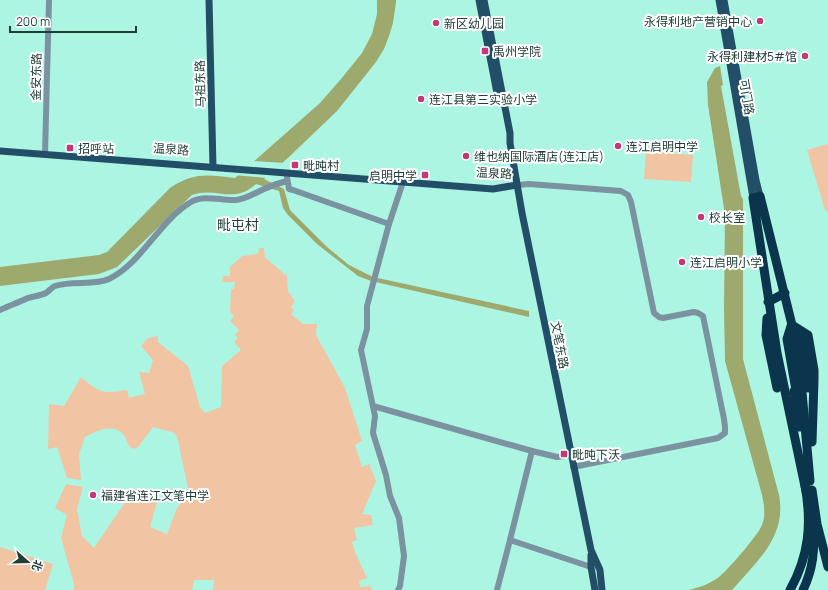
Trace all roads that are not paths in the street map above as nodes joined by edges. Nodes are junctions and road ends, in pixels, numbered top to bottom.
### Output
1 (48, 0) edge
2 (209, 0) edge
3 (479, 0) edge
4 (484, 0) edge
5 (719, 0) edge
6 (724, 0) edge
7 (510, 143) junction
8 (0, 147) edge
9 (0, 151) edge
10 (45, 152) junction
11 (213, 165) junction
12 (279, 171) junction
13 (287, 177) junction
14 (403, 182) junction
15 (517, 185) junction
16 (757, 197) junction
17 (389, 224) junction
18 (785, 293) junction
19 (768, 302) junction
20 (0, 310) edge
21 (792, 325) junction
22 (372, 406) junction
23 (532, 451) junction
24 (564, 456) dead end
25 (573, 467) junction
26 (810, 482) junction
27 (806, 491) junction
28 (510, 540) junction
29 (828, 546) edge
30 (591, 550) junction
31 (590, 567) junction
32 (828, 567) edge
33 (398, 590) edge
34 (497, 590) edge
35 (595, 590) edge
36 (602, 590) edge
37 (790, 590) edge
38 (803, 590) edge

1 - 10 street, 金安东路
2 - 11 main road, 马祖东路
3 - 7 main road, 文笔东路
4 - 7 main road, 文笔东路
5 - 16 main road, 可门路
6 - 16 main road, 可门路
7 - 15 main road, 文笔东路
8 - 10 main road, 温泉路
9 - 10 main road, 温泉路
10 - 11 main road, 温泉路
11 - 12 main road, 温泉路
12 - 13 main road, 温泉路
12 - 15 main road, 温泉路
13 - 14 main road, 温泉路
13 - 17 street
13 - 20 street
14 - 15 main road, 温泉路
14 - 17 street
15 - 25 main road, 文笔东路
15 - 25 street
16 - 18 highway
16 - 19 highway
17 - 22 street
18 - 19 highway
18 - 21 highway
19 - 27 highway
21 - 26 highway
21 - 26 highway
22 - 23 street
22 - 33 street
23 - 24 street
23 - 28 street
25 - 30 main road, 文笔东路
26 - 29 highway
26 - 32 highway
27 - 37 highway
27 - 38 highway
28 - 31 street
28 - 34 street
30 - 31 main road, 文笔东路
30 - 36 main road, 文笔东路
31 - 35 main road, 文笔东路

